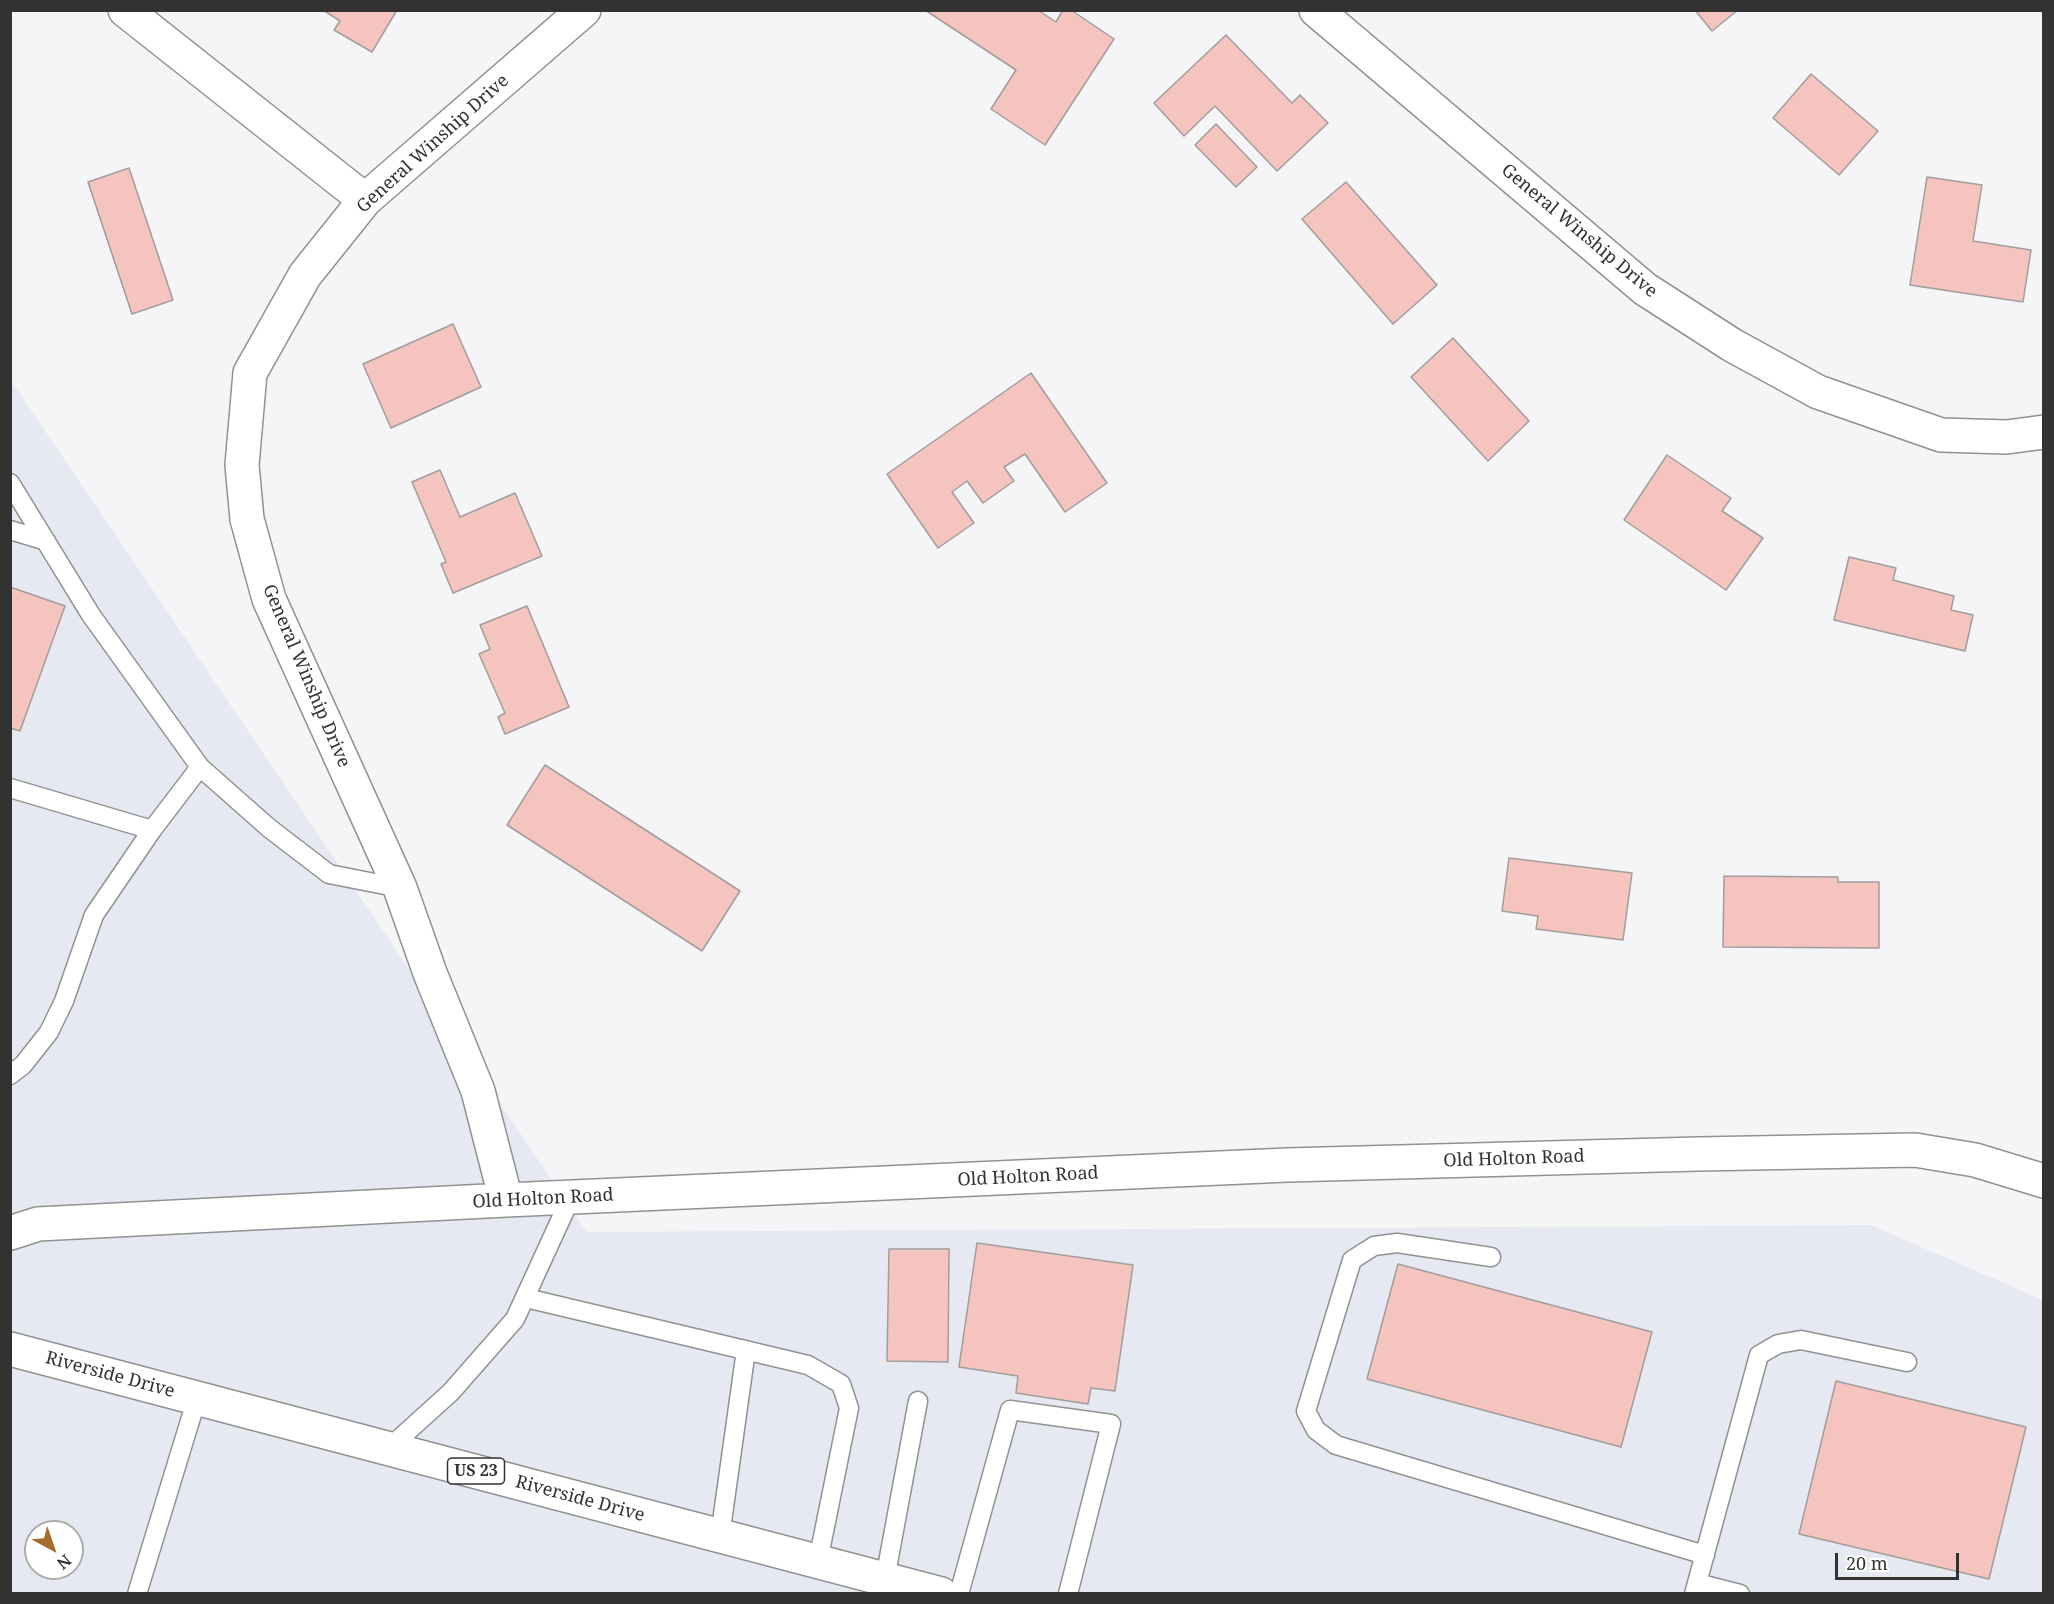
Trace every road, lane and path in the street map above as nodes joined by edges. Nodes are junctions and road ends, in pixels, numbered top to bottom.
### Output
1 (125, 10) edge
2 (584, 10) edge
3 (1316, 10) edge
4 (365, 200) junction
5 (2043, 432) edge
6 (10, 483) edge
7 (10, 530) edge
8 (46, 541) junction
9 (200, 767) junction
10 (10, 788) edge
11 (152, 830) junction
12 (400, 888) junction
13 (10, 1075) edge
14 (2043, 1181) edge
15 (571, 1197) junction
16 (506, 1200) junction
17 (10, 1233) edge
18 (1491, 1257) dead end
19 (526, 1298) junction
20 (10, 1349) edge
21 (746, 1350) junction
22 (1907, 1362) dead end
23 (197, 1398) junction
24 (918, 1401) dead end
25 (388, 1449) junction
26 (720, 1536) junction
27 (1705, 1555) junction
28 (818, 1561) junction
29 (885, 1579) junction
30 (1696, 1588) edge
31 (137, 1593) edge
32 (941, 1593) edge
33 (959, 1593) edge
34 (1068, 1593) edge
35 (1740, 1593) edge

1 - 4 street
2 - 4 street, General Winship Drive
3 - 5 street, General Winship Drive
4 - 12 street, General Winship Drive
6 - 8 lane
7 - 8 lane
8 - 9 lane
9 - 11 lane
9 - 12 lane
10 - 11 lane
11 - 13 lane
12 - 16 street, General Winship Drive
14 - 15 street, Old Holton Road
15 - 16 street, Old Holton Road
15 - 19 lane
16 - 17 street, Old Holton Road
18 - 27 lane
19 - 21 lane
19 - 25 lane
20 - 23 street, Riverside Drive / US 23
21 - 26 lane
21 - 28 lane
22 - 27 lane
23 - 25 street, Riverside Drive / US 23
23 - 31 lane
24 - 29 lane
25 - 26 street, Riverside Drive / US 23
26 - 28 street, Riverside Drive / US 23
27 - 30 lane
28 - 29 street, Riverside Drive / US 23
29 - 32 street, Riverside Drive / US 23
30 - 35 lane
33 - 34 lane

